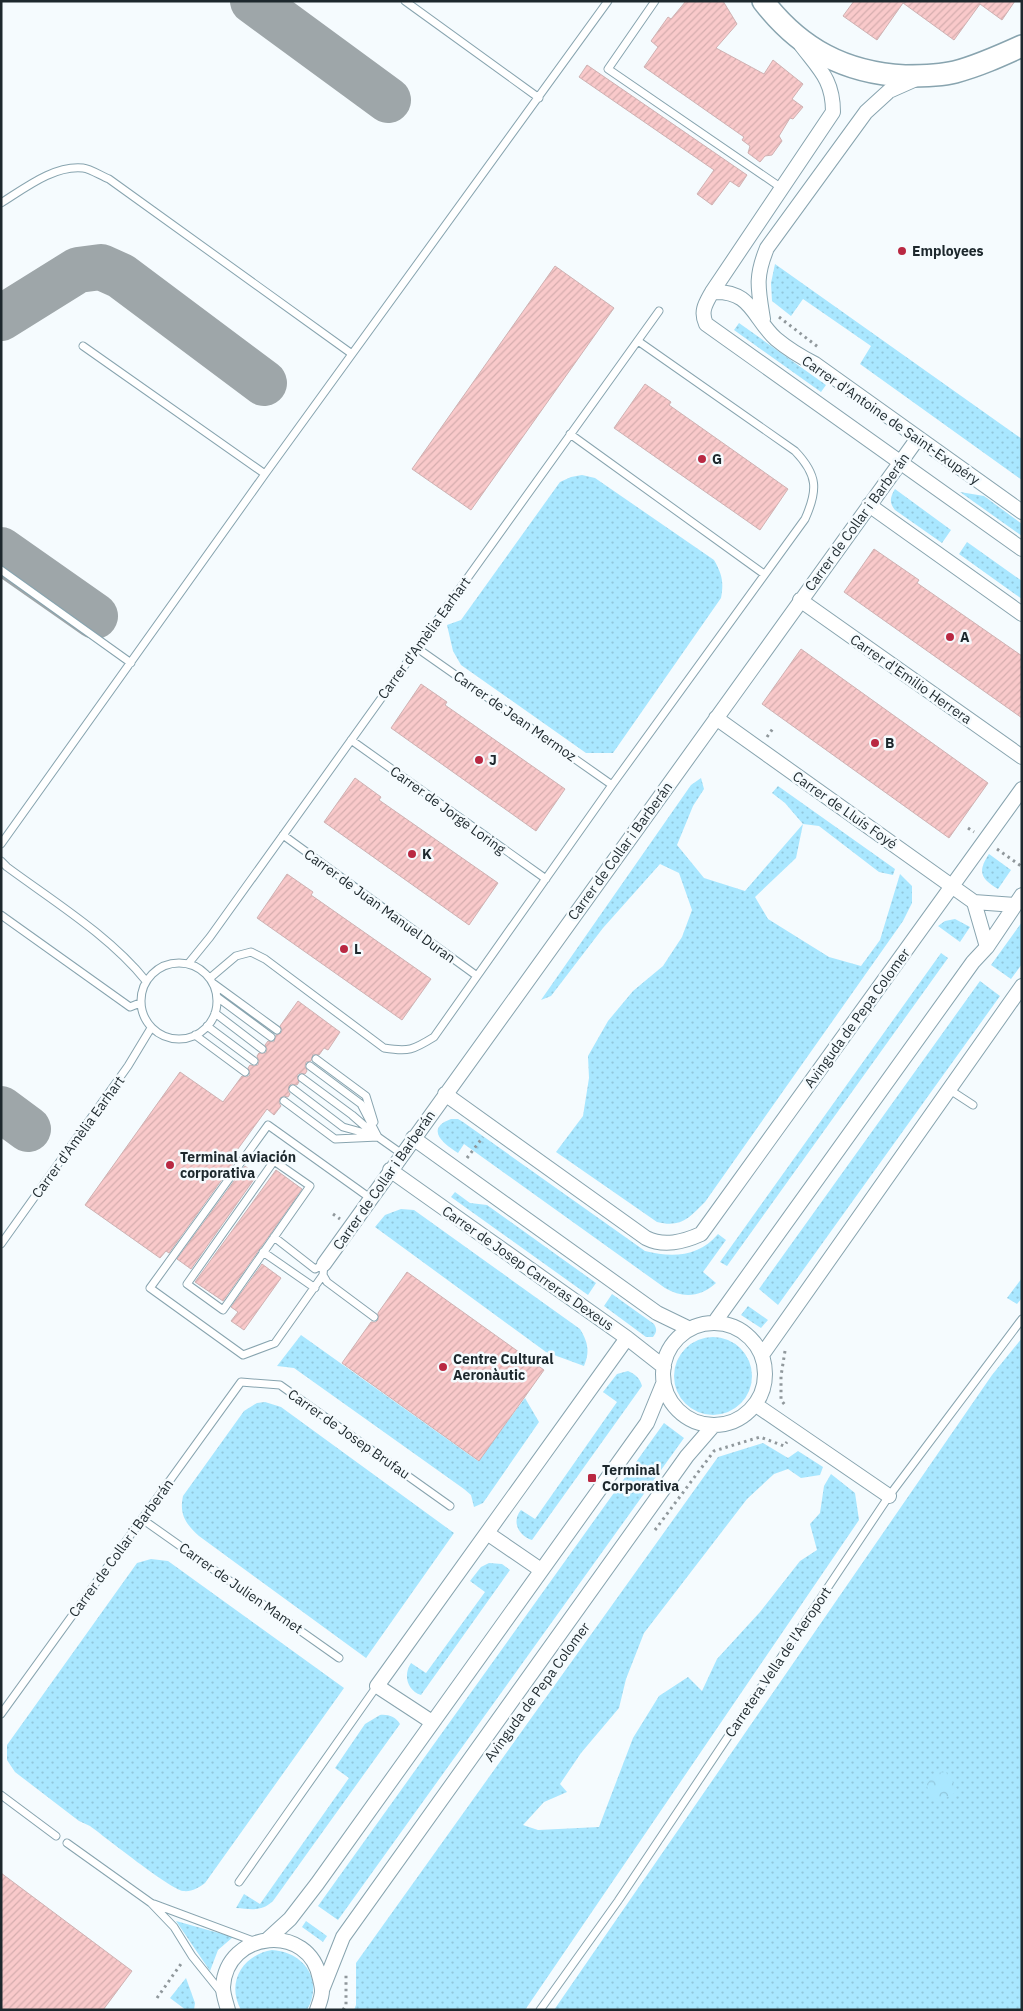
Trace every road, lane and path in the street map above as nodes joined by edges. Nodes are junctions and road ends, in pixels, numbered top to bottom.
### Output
1 (405, 1) edge
2 (608, 1) edge
3 (656, 1) edge
4 (763, 1) edge
5 (795, 37) junction
6 (1022, 46) edge
7 (924, 76) junction
8 (538, 98) junction
9 (783, 189) junction
10 (801, 202) junction
11 (1, 203) edge
12 (712, 292) junction
13 (659, 311) dead end
14 (763, 324) junction
15 (638, 341) junction
16 (83, 346) dead end
17 (352, 354) junction
18 (570, 434) junction
19 (918, 438) junction
20 (901, 461) junction
21 (265, 474) junction
22 (869, 505) junction
23 (1022, 512) edge
24 (1022, 548) edge
25 (1, 570) edge
26 (764, 574) junction
27 (800, 600) junction
28 (1022, 614) edge
29 (417, 648) junction
30 (131, 663) junction
31 (716, 718) junction
32 (351, 740) junction
33 (1022, 757) edge
34 (612, 785) junction
35 (1022, 789) edge
36 (283, 835) junction
37 (2, 843) edge
38 (1, 861) edge
39 (546, 880) junction
40 (952, 886) junction
41 (1019, 900) edge
42 (974, 902) junction
43 (1, 915) edge
44 (987, 947) junction
45 (188, 964) junction
46 (477, 976) junction
47 (146, 981) junction
48 (211, 981) junction
49 (1022, 986) edge
50 (217, 997) junction
51 (140, 1003) junction
52 (215, 1013) junction
53 (207, 1026) junction
54 (151, 1028) junction
55 (277, 1030) dead end
56 (195, 1035) junction
57 (271, 1037) dead end
58 (262, 1049) dead end
59 (316, 1059) dead end
60 (254, 1060) dead end
61 (310, 1066) dead end
62 (245, 1072) dead end
63 (302, 1078) dead end
64 (293, 1090) dead end
65 (950, 1090) junction
66 (445, 1094) junction
67 (284, 1102) dead end
68 (973, 1105) dead end
69 (378, 1137) junction
70 (413, 1138) junction
71 (402, 1154) junction
72 (390, 1170) junction
73 (370, 1198) junction
74 (274, 1237) junction
75 (1, 1244) edge
76 (263, 1252) junction
77 (323, 1270) junction
78 (314, 1288) junction
79 (374, 1317) dead end
80 (1022, 1319) edge
81 (714, 1323) junction
82 (690, 1329) junction
83 (627, 1338) junction
84 (785, 1349) dead end
85 (762, 1355) junction
86 (664, 1367) junction
87 (241, 1382) joint
88 (663, 1384) junction
89 (756, 1404) junction
90 (787, 1406) dead end
91 (714, 1426) junction
92 (788, 1441) dead end
93 (889, 1496) junction
94 (450, 1506) dead end
95 (142, 1518) junction
96 (653, 1532) dead end
97 (487, 1534) junction
98 (541, 1570) junction
99 (339, 1658) dead end
100 (378, 1686) junction
101 (1, 1714) edge
102 (432, 1722) junction
103 (1, 1795) edge
104 (56, 1836) dead end
105 (66, 1843) dead end
106 (239, 1882) dead end
107 (151, 1903) junction
108 (262, 1941) junction
109 (346, 1969) dead end
110 (322, 1990) junction
111 (224, 2004) edge
112 (317, 2010) edge
113 (343, 2010) edge
114 (540, 2010) edge

1 - 8 lane
2 - 8 lane
3 - 9 lane
4 - 5 main road
5 - 7 main road
5 - 9 street, Carrer d'Antoine de Saint-Exupéry
6 - 7 main road
7 - 10 street
8 - 17 lane
9 - 10 street
9 - 12 street, Carrer d'Antoine de Saint-Exupéry
10 - 14 street
11 - 17 lane
12 - 14 street, Carrer d'Antoine de Saint-Exupéry
12 - 20 street, Carrer d'Antoine de Saint-Exupéry
13 - 15 lane, Carrer d'Amèlia Earhart
14 - 19 street, Carrer d'Antoine de Saint-Exupéry
15 - 18 lane, Carrer d'Amèlia Earhart
15 - 26 lane
16 - 21 lane
17 - 21 lane
18 - 26 lane
18 - 29 lane, Carrer d'Amèlia Earhart
19 - 20 street, Carrer de Collar i Barberán
19 - 23 street, Carrer d'Antoine de Saint-Exupéry
20 - 22 street, Carrer de Collar i Barberán
20 - 24 street, Carrer d'Antoine de Saint-Exupéry
21 - 30 lane
22 - 27 street, Carrer de Collar i Barberán
22 - 28 street
25 - 30 lane
26 - 34 lane
27 - 31 street, Carrer de Collar i Barberán
27 - 33 street, Carrer d'Emilio Herrera
29 - 32 lane, Carrer d'Amèlia Earhart
29 - 34 lane, Carrer de Jean Mermoz
30 - 37 lane
31 - 40 street, Carrer de Lluís Foyé
31 - 66 street, Carrer de Collar i Barberán
32 - 36 lane, Carrer d'Amèlia Earhart
32 - 39 lane, Carrer de Jorge Loring
34 - 39 lane
35 - 40 street, Avinguda de Pepa Colomer
36 - 45 lane, Carrer d'Amèlia Earhart
36 - 46 lane, Carrer de Juan Manuel Duran
38 - 47 lane
39 - 46 lane
40 - 42 street, Carrer de Lluís Foyé
40 - 66 street, Avinguda de Pepa Colomer
41 - 42 street
41 - 44 street
42 - 44 street
43 - 51 lane
44 - 81 street
45 - 47 lane
45 - 48 lane
46 - 48 lane
47 - 51 lane
48 - 50 lane
48 - 55 lane
49 - 65 street
50 - 52 lane
50 - 57 lane
51 - 54 lane
52 - 53 lane
52 - 58 lane
53 - 56 lane
53 - 60 lane
54 - 56 lane
54 - 75 lane, Carrer d'Amèlia Earhart
56 - 62 lane
59 - 69 lane
61 - 69 lane
63 - 69 lane
64 - 69 lane
65 - 68 lane
65 - 85 street
66 - 70 street, Carrer de Collar i Barberán
67 - 69 lane
69 - 71 lane
70 - 71 street, Carrer de Collar i Barberán
70 - 82 street
71 - 72 street, Carrer de Collar i Barberán
72 - 73 street, Carrer de Collar i Barberán
72 - 83 street, Carrer de Josep Carreras Dexeus
73 - 77 street, Carrer de Collar i Barberán
73 - 78 lane
74 - 76 lane
74 - 76 lane
74 - 77 lane
76 - 78 lane
77 - 78 lane
77 - 79 lane
80 - 93 lane, Carretera Vella de l'Aeroport
81 - 82 street
81 - 85 street
82 - 86 street
83 - 86 street, Carrer de Josep Carreras Dexeus
83 - 97 street
84 - 90 path
85 - 89 street
86 - 88 street
87 - 94 lane, Carrer de Josep Brufau
87 - 95 lane, Carrer de Collar i Barberán
88 - 91 street
88 - 98 street
89 - 91 street
89 - 93 street
91 - 110 street, Avinguda de Pepa Colomer
92 - 96 path
93 - 114 lane, Carretera Vella de l'Aeroport
95 - 99 lane, Carrer de Julien Mamet
95 - 101 lane, Carrer de Collar i Barberán
97 - 98 street
97 - 100 street
98 - 102 street
100 - 102 street
100 - 106 lane
102 - 108 street
103 - 104 lane
105 - 107 lane
107 - 108 lane
107 - 111 lane
108 - 110 street
108 - 111 street
109 - 113 path
110 - 112 street, Avinguda de Pepa Colomer

